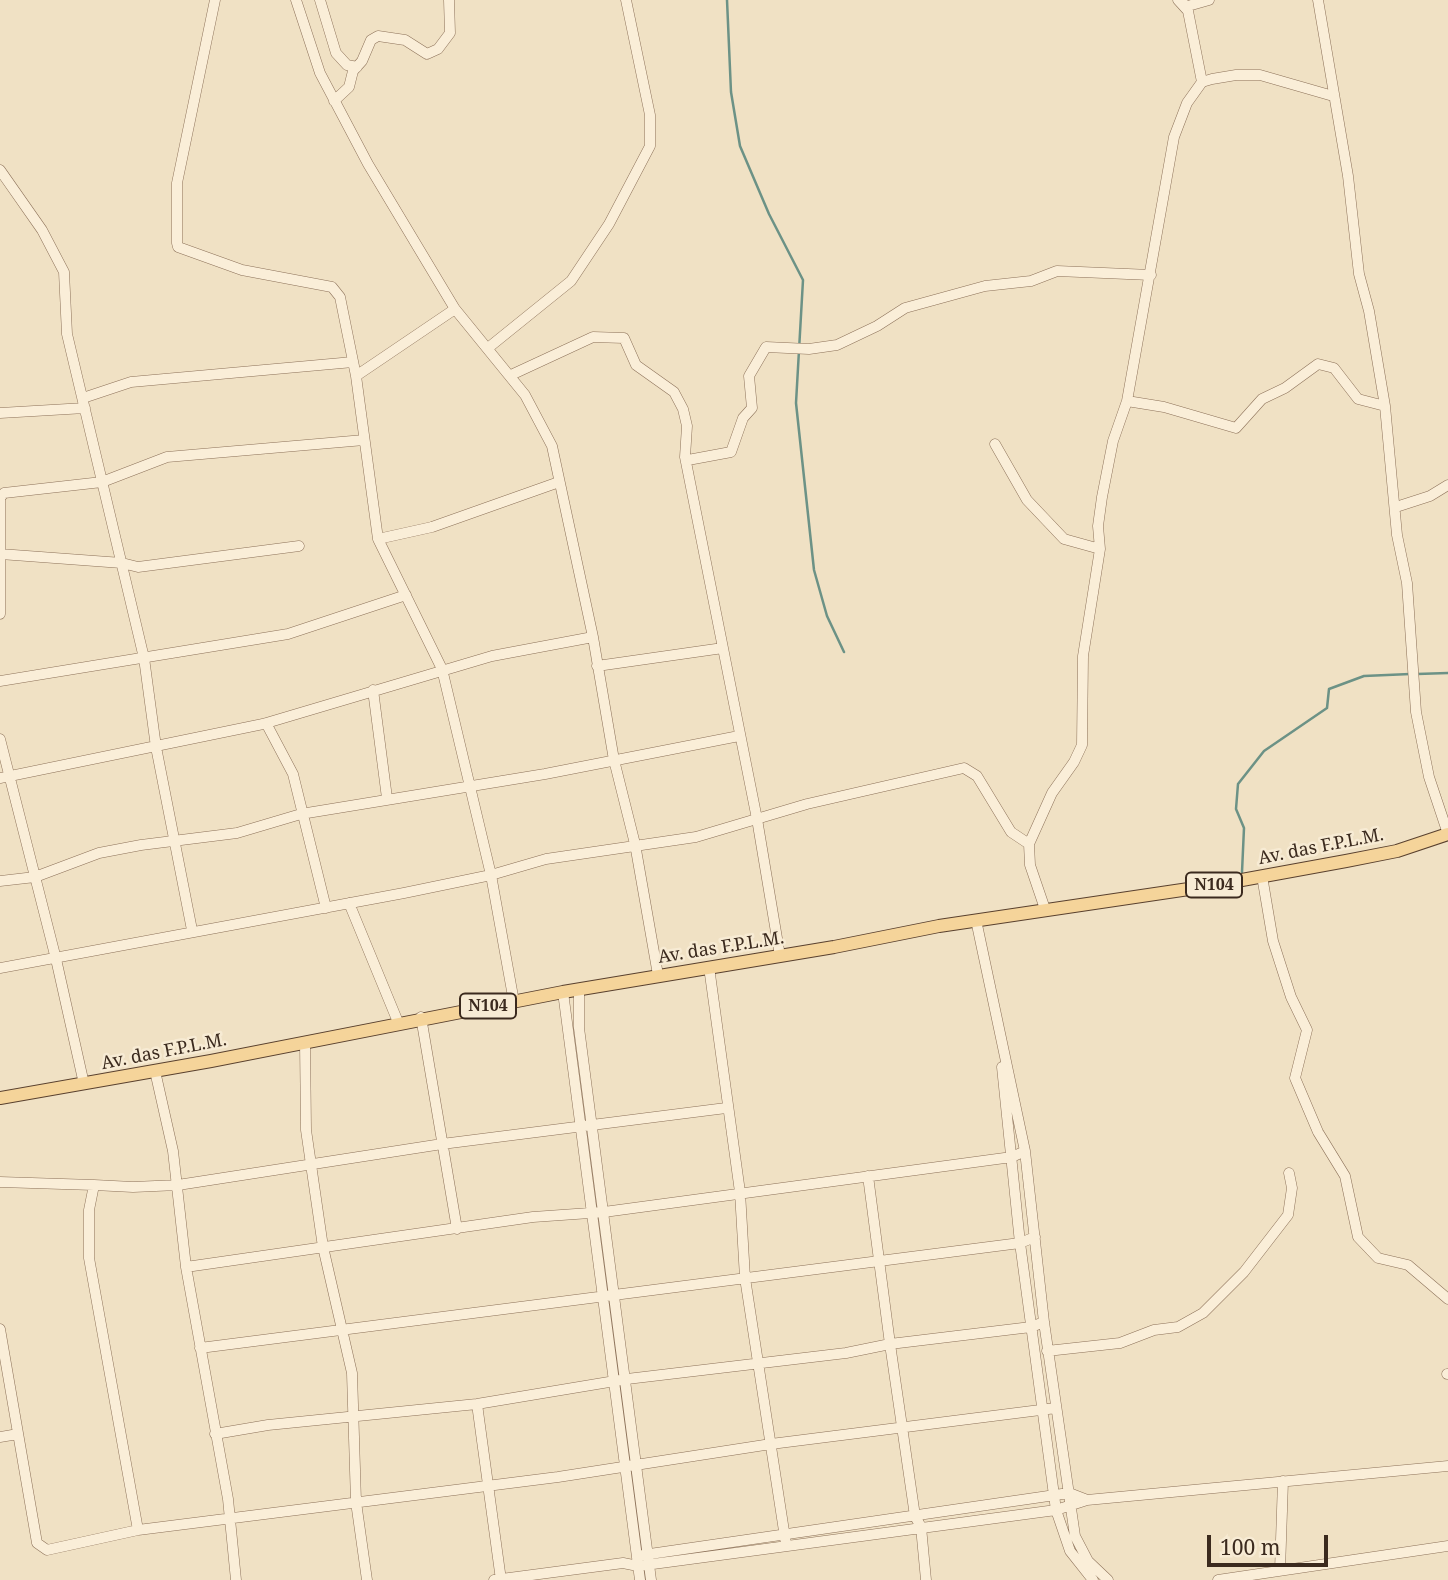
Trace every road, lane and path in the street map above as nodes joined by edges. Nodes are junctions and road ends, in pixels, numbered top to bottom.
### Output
1 (215, 0) edge
2 (296, 0) edge
3 (320, 0) edge
4 (449, 0) edge
5 (626, 0) edge
6 (1209, 0) edge
7 (1318, 0) edge
8 (1179, 1) edge
9 (357, 67) junction
10 (1202, 82) junction
11 (1333, 96) junction
12 (334, 101) junction
13 (0, 170) edge
14 (1151, 275) junction
15 (455, 309) junction
16 (488, 348) junction
17 (353, 362) junction
18 (511, 375) junction
19 (356, 376) junction
20 (1126, 401) junction
21 (84, 403) junction
22 (1385, 406) junction
23 (0, 413) edge
24 (364, 440) junction
25 (995, 444) dead end
26 (688, 460) junction
27 (102, 482) junction
28 (559, 482) junction
29 (1448, 485) edge
30 (1396, 507) junction
31 (379, 540) junction
32 (299, 546) dead end
33 (1100, 549) junction
34 (1, 554) edge
35 (122, 563) junction
36 (406, 595) junction
37 (0, 614) edge
38 (593, 637) junction
39 (723, 648) junction
40 (144, 658) junction
41 (597, 666) junction
42 (442, 669) junction
43 (0, 681) edge
44 (373, 690) junction
45 (266, 723) junction
46 (739, 736) junction
47 (0, 738) edge
48 (156, 747) junction
49 (614, 760) junction
50 (4, 777) edge
51 (472, 787) junction
52 (387, 798) junction
53 (301, 814) junction
54 (757, 819) junction
55 (1448, 834) edge
56 (176, 843) junction
57 (635, 844) junction
58 (1029, 844) junction
59 (491, 875) junction
60 (1262, 876) junction
61 (36, 877) junction
62 (0, 881) edge
63 (349, 903) junction
64 (326, 908) junction
65 (1045, 909) junction
66 (976, 920) junction
67 (192, 930) junction
68 (780, 956) junction
69 (56, 958) junction
70 (709, 967) junction
71 (0, 968) edge
72 (658, 975) junction
73 (579, 989) junction
74 (563, 992) junction
75 (514, 1002) junction
76 (421, 1017) junction
77 (398, 1022) junction
78 (305, 1042) junction
79 (1001, 1046) junction
80 (155, 1071) junction
81 (84, 1084) junction
82 (0, 1098) edge
83 (726, 1108) junction
84 (593, 1126) junction
85 (580, 1128) junction
86 (442, 1144) junction
87 (1025, 1151) junction
88 (1012, 1157) junction
89 (310, 1165) junction
90 (1289, 1172) dead end
91 (868, 1175) junction
92 (0, 1182) edge
93 (94, 1185) junction
94 (178, 1185) junction
95 (740, 1192) junction
96 (604, 1212) junction
97 (590, 1213) junction
98 (457, 1229) junction
99 (1035, 1237) junction
100 (1020, 1243) junction
101 (323, 1247) junction
102 (879, 1261) junction
103 (186, 1267) junction
104 (745, 1278) junction
105 (615, 1297) junction
106 (601, 1298) junction
107 (1448, 1299) edge
108 (1044, 1322) junction
109 (1031, 1327) junction
110 (340, 1328) junction
111 (0, 1329) edge
112 (890, 1344) junction
113 (200, 1348) junction
114 (1047, 1351) junction
115 (760, 1362) junction
116 (627, 1379) junction
117 (613, 1381) junction
118 (477, 1404) junction
119 (1056, 1408) junction
120 (1044, 1411) junction
121 (352, 1419) junction
122 (903, 1429) junction
123 (18, 1434) junction
124 (215, 1434) junction
125 (0, 1437) edge
126 (771, 1444) junction
127 (637, 1465) junction
128 (625, 1466) junction
129 (1448, 1466) edge
130 (1283, 1481) junction
131 (489, 1486) junction
132 (1069, 1493) junction
133 (1054, 1496) junction
134 (1087, 1500) junction
135 (356, 1502) junction
136 (1071, 1507) junction
137 (1056, 1510) junction
138 (915, 1516) junction
139 (229, 1521) junction
140 (921, 1527) junction
141 (138, 1531) junction
142 (785, 1539) junction
143 (1448, 1546) edge
144 (649, 1559) junction
145 (637, 1561) junction
146 (1280, 1570) junction
147 (236, 1580) edge
148 (367, 1580) edge
149 (494, 1580) edge
150 (501, 1580) edge
151 (640, 1580) edge
152 (651, 1580) edge
153 (926, 1580) edge
154 (1093, 1580) edge
155 (1108, 1580) edge
156 (1218, 1580) edge

1 - 17 street
2 - 12 street
3 - 9 street
4 - 9 street
5 - 16 street
6 - 8 street
7 - 11 street
8 - 10 street
9 - 12 street
10 - 11 street
10 - 14 street
11 - 22 street
12 - 15 street
13 - 21 street
14 - 20 street
14 - 26 street
15 - 16 street
15 - 19 street
16 - 18 street
17 - 19 street
17 - 21 street
18 - 26 street
18 - 28 street
19 - 24 street
20 - 22 street
20 - 33 street
21 - 23 street
21 - 27 street
22 - 30 street
24 - 27 street
24 - 31 street
25 - 33 street
26 - 39 street
27 - 34 street
27 - 35 street
28 - 31 street
28 - 38 street
29 - 30 street
30 - 55 street
31 - 36 street
32 - 35 street
33 - 58 street
34 - 35 street
34 - 37 street
35 - 40 street
36 - 40 street
36 - 42 street
38 - 41 street
38 - 42 street
39 - 41 street
39 - 46 street
40 - 43 street
40 - 48 street
41 - 49 street
42 - 44 street
42 - 51 street
44 - 45 street
44 - 52 street
45 - 48 street
45 - 53 street
46 - 49 street
46 - 54 street
47 - 50 street
48 - 50 street
48 - 56 street
49 - 51 street
49 - 57 street
50 - 61 street
51 - 52 street
51 - 59 street
52 - 53 street
53 - 56 street
53 - 64 street
54 - 57 street
54 - 58 street
54 - 68 street
55 - 60 main road, Av. das F.P.L.M. / N104
56 - 61 street
56 - 67 street
57 - 59 street
57 - 72 street
58 - 65 street
59 - 63 street
59 - 75 street
60 - 65 main road, Av. das F.P.L.M. / N104
60 - 107 street
61 - 62 street
61 - 69 street
63 - 64 street
63 - 77 street
64 - 67 street
65 - 66 main road, Av. das F.P.L.M. / N104
66 - 68 main road, Av. das F.P.L.M. / N104
66 - 79 street
67 - 69 street
68 - 70 main road, Av. das F.P.L.M. / N104
69 - 71 street
69 - 81 street
70 - 72 main road, Av. das F.P.L.M. / N104
70 - 83 street
72 - 73 main road, Av. das F.P.L.M. / N104
73 - 74 main road, Av. das F.P.L.M. / N104
73 - 84 street
74 - 75 main road, Av. das F.P.L.M. / N104
74 - 85 street
75 - 76 main road, Av. das F.P.L.M. / N104
76 - 77 main road, Av. das F.P.L.M. / N104
76 - 86 street
77 - 78 main road, Av. das F.P.L.M. / N104
78 - 80 main road, Av. das F.P.L.M. / N104
78 - 89 street
79 - 87 street
79 - 88 street
80 - 81 main road, Av. das F.P.L.M. / N104
80 - 94 street
81 - 82 main road, Av. das F.P.L.M. / N104
83 - 84 street
83 - 95 street
84 - 85 street
84 - 96 street
85 - 86 street
85 - 97 street
86 - 89 street
86 - 98 street
87 - 88 street
87 - 99 street
88 - 91 street
88 - 100 street
89 - 94 street
89 - 101 street
90 - 114 street
91 - 95 street
91 - 102 street
92 - 93 street
93 - 94 street
93 - 141 street
94 - 103 street
95 - 96 street
95 - 104 street
96 - 97 street
96 - 105 street
97 - 98 street
97 - 106 street
98 - 101 street
99 - 100 street
99 - 108 street
100 - 102 street
100 - 109 street
101 - 103 street
101 - 110 street
102 - 104 street
102 - 112 street
103 - 113 street
104 - 105 street
104 - 115 street
105 - 106 street
105 - 116 street
106 - 110 street
106 - 117 street
108 - 109 street
108 - 114 street
109 - 112 street
109 - 120 street
110 - 113 street
110 - 121 street
111 - 123 street
112 - 115 street
112 - 122 street
113 - 124 street
114 - 119 street
115 - 116 street
115 - 126 street
116 - 117 street
116 - 127 street
117 - 118 street
117 - 128 street
118 - 121 street
118 - 131 street
119 - 120 street
119 - 132 street
120 - 122 street
120 - 133 street
121 - 124 street
121 - 135 street
122 - 126 street
122 - 138 street
123 - 125 street
123 - 141 street
124 - 139 street
126 - 127 street
126 - 142 street
127 - 128 street
127 - 144 street
128 - 131 street
128 - 145 street
129 - 130 street
130 - 134 street
130 - 146 street
131 - 135 street
131 - 150 street
132 - 133 street
132 - 134 street
132 - 136 street
133 - 137 street
133 - 138 street
134 - 136 street
135 - 139 street
135 - 148 street
136 - 137 street
136 - 155 street
137 - 140 street
137 - 154 street
138 - 140 street
138 - 142 street
139 - 141 street
139 - 147 street
140 - 142 street
140 - 153 street
142 - 144 street
143 - 146 street
144 - 145 street
144 - 152 street
145 - 150 street
145 - 151 street
146 - 156 street
149 - 150 street

